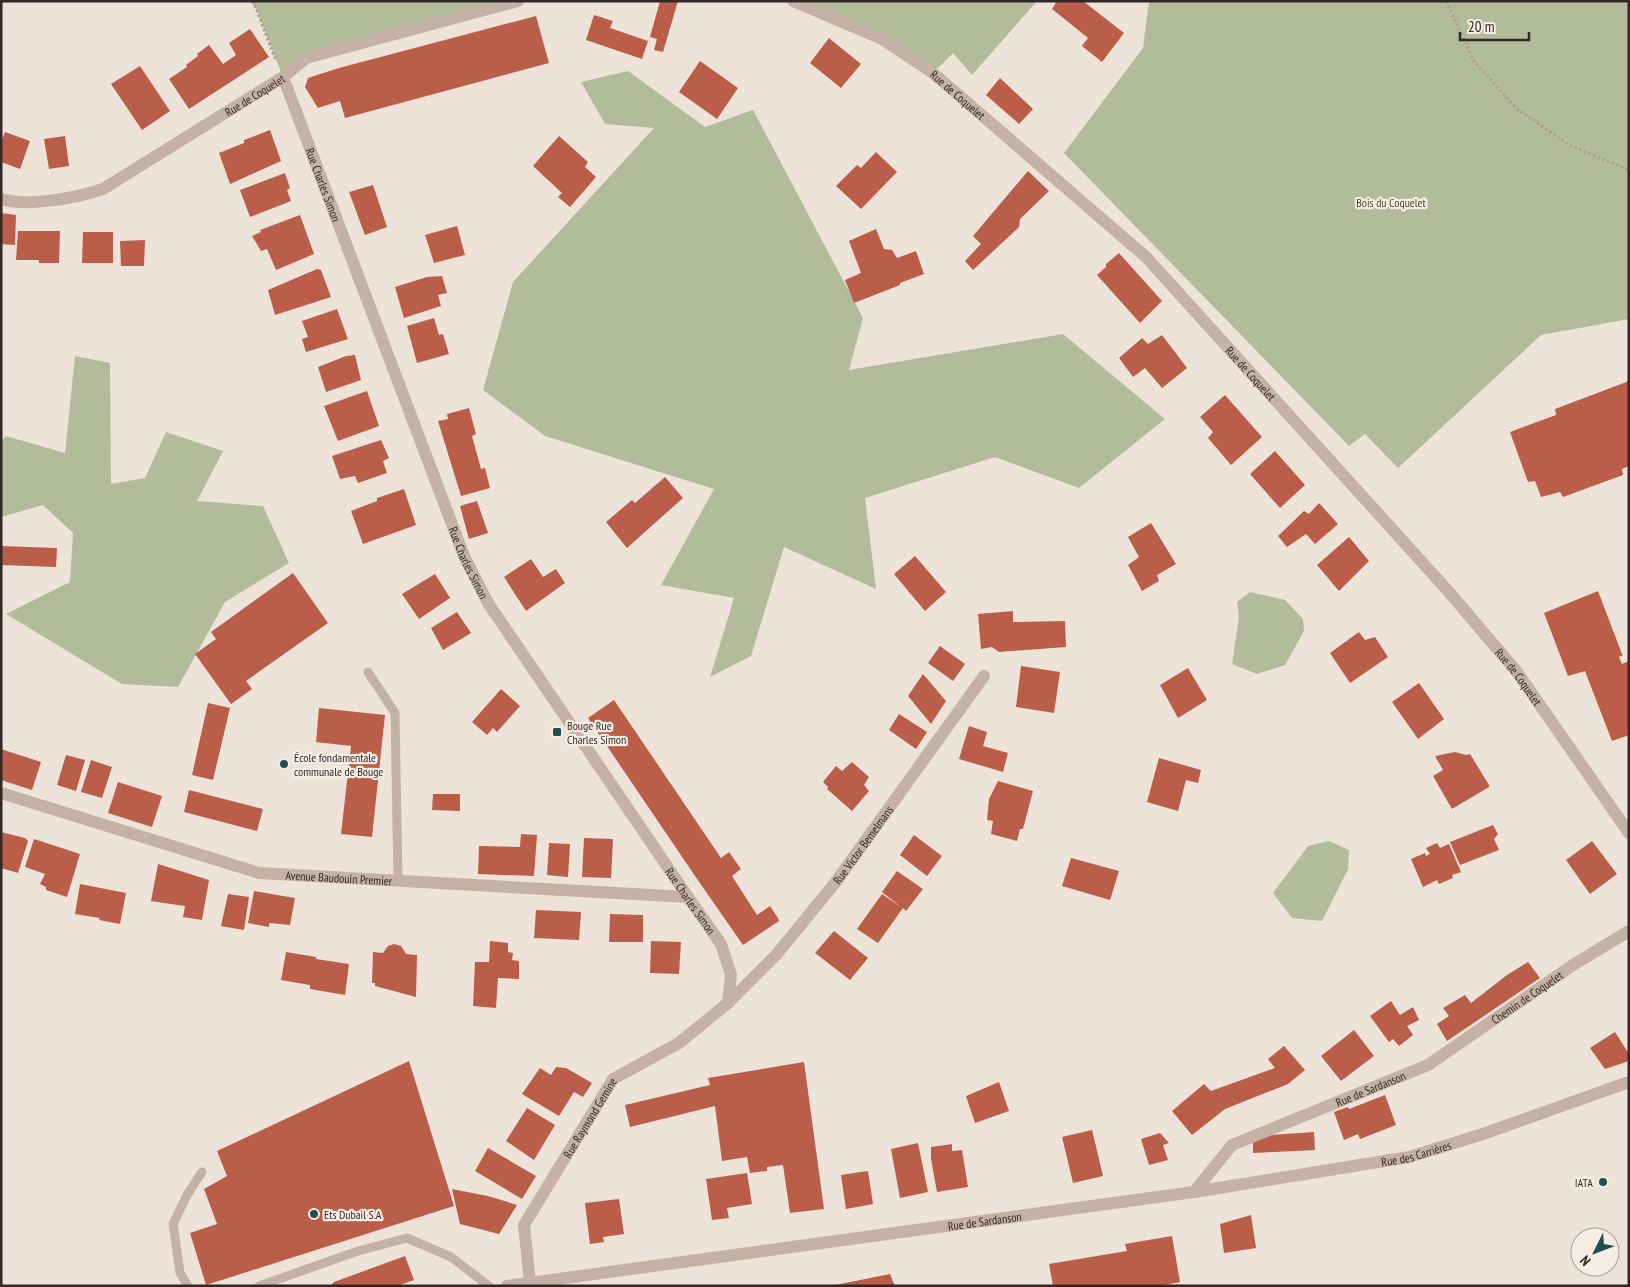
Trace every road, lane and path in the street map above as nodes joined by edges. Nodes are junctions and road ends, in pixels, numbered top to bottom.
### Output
1 (252, 1) edge
2 (518, 1) edge
3 (794, 1) edge
4 (1446, 1) edge
5 (283, 78) junction
6 (1629, 170) edge
7 (1, 198) edge
8 (368, 672) dead end
9 (984, 676) dead end
10 (1, 793) edge
11 (1629, 833) edge
12 (398, 881) junction
13 (688, 897) junction
14 (1629, 931) edge
15 (728, 1003) junction
16 (1428, 1065) joint
17 (1629, 1082) edge
18 (202, 1172) dead end
19 (1194, 1192) junction
20 (530, 1283) junction
21 (188, 1286) edge
22 (260, 1286) edge
23 (489, 1286) edge
24 (507, 1286) edge

1 - 5 path
2 - 5 street, Rue de Coquelet
3 - 11 street, Rue de Coquelet
4 - 6 path
5 - 7 street, Rue de Coquelet
5 - 13 street, Rue Charles Simon
8 - 12 lane
9 - 15 street, Rue Victor Bemelmans
10 - 12 street, Avenue Baudouin Premier
12 - 13 street, Avenue Baudouin Premier
13 - 15 street, Rue Charles Simon
14 - 16 street, Chemin de Coquelet
15 - 20 street, Rue Raymond Gemine
16 - 19 street, Rue de Sardanson
17 - 19 street, Rue des Carrières
18 - 21 lane
19 - 20 street, Rue de Sardanson
20 - 24 street, Rue de Sardanson
22 - 23 lane

